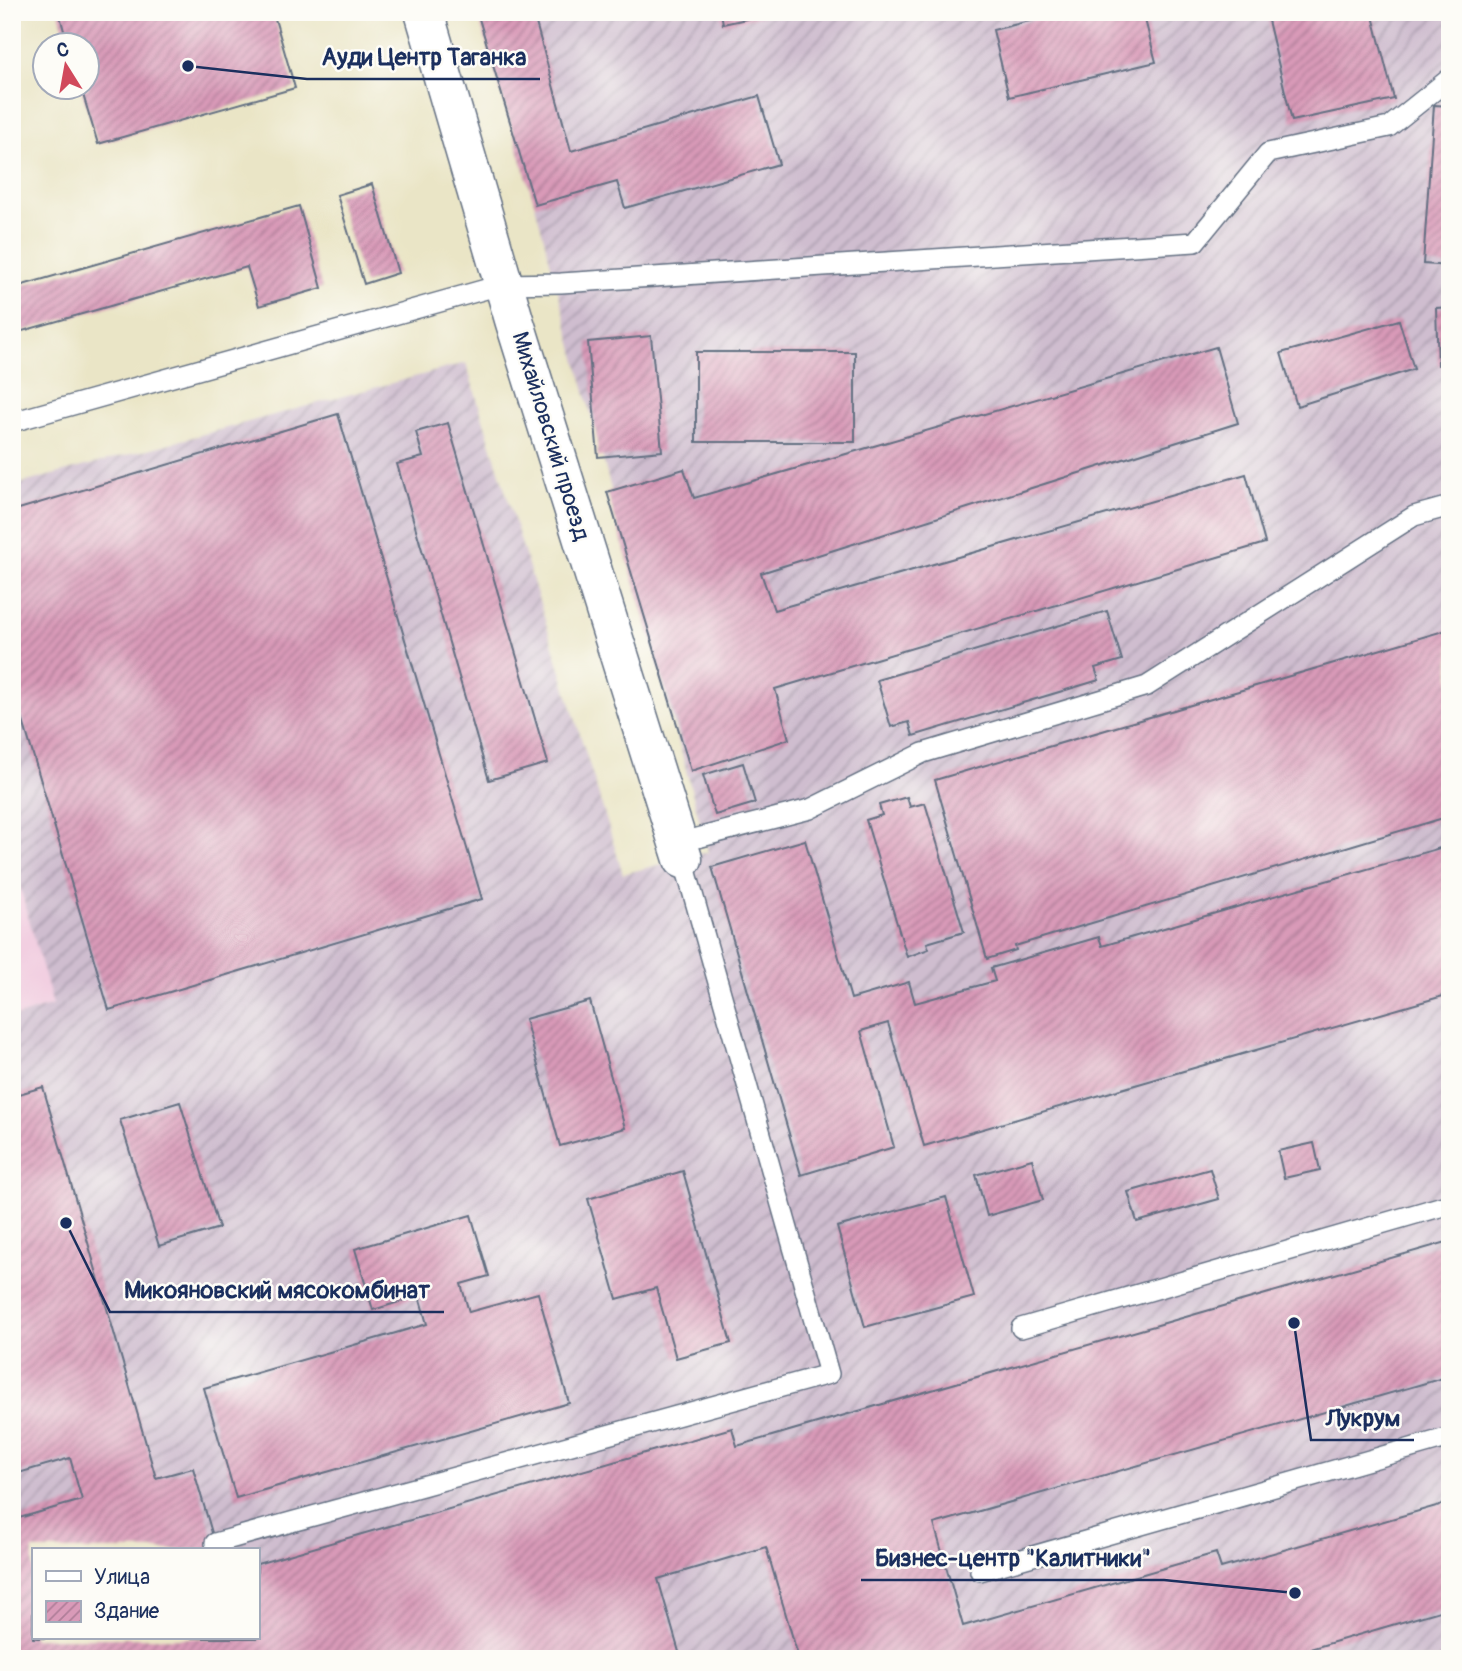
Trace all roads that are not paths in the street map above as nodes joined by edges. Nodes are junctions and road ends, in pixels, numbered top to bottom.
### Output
1 (424, 12) edge
2 (1450, 78) edge
3 (504, 284) junction
4 (12, 422) edge
5 (1450, 506) edge
6 (680, 851) junction
7 (1450, 1204) edge
8 (1021, 1328) dead end
9 (1450, 1437) edge
10 (215, 1543) dead end
11 (980, 1571) dead end

1 - 3 street, Михайловский проезд
2 - 3 lane
3 - 4 lane
3 - 6 street, Михайловский проезд
5 - 6 lane
6 - 10 lane
7 - 8 lane
9 - 11 lane

